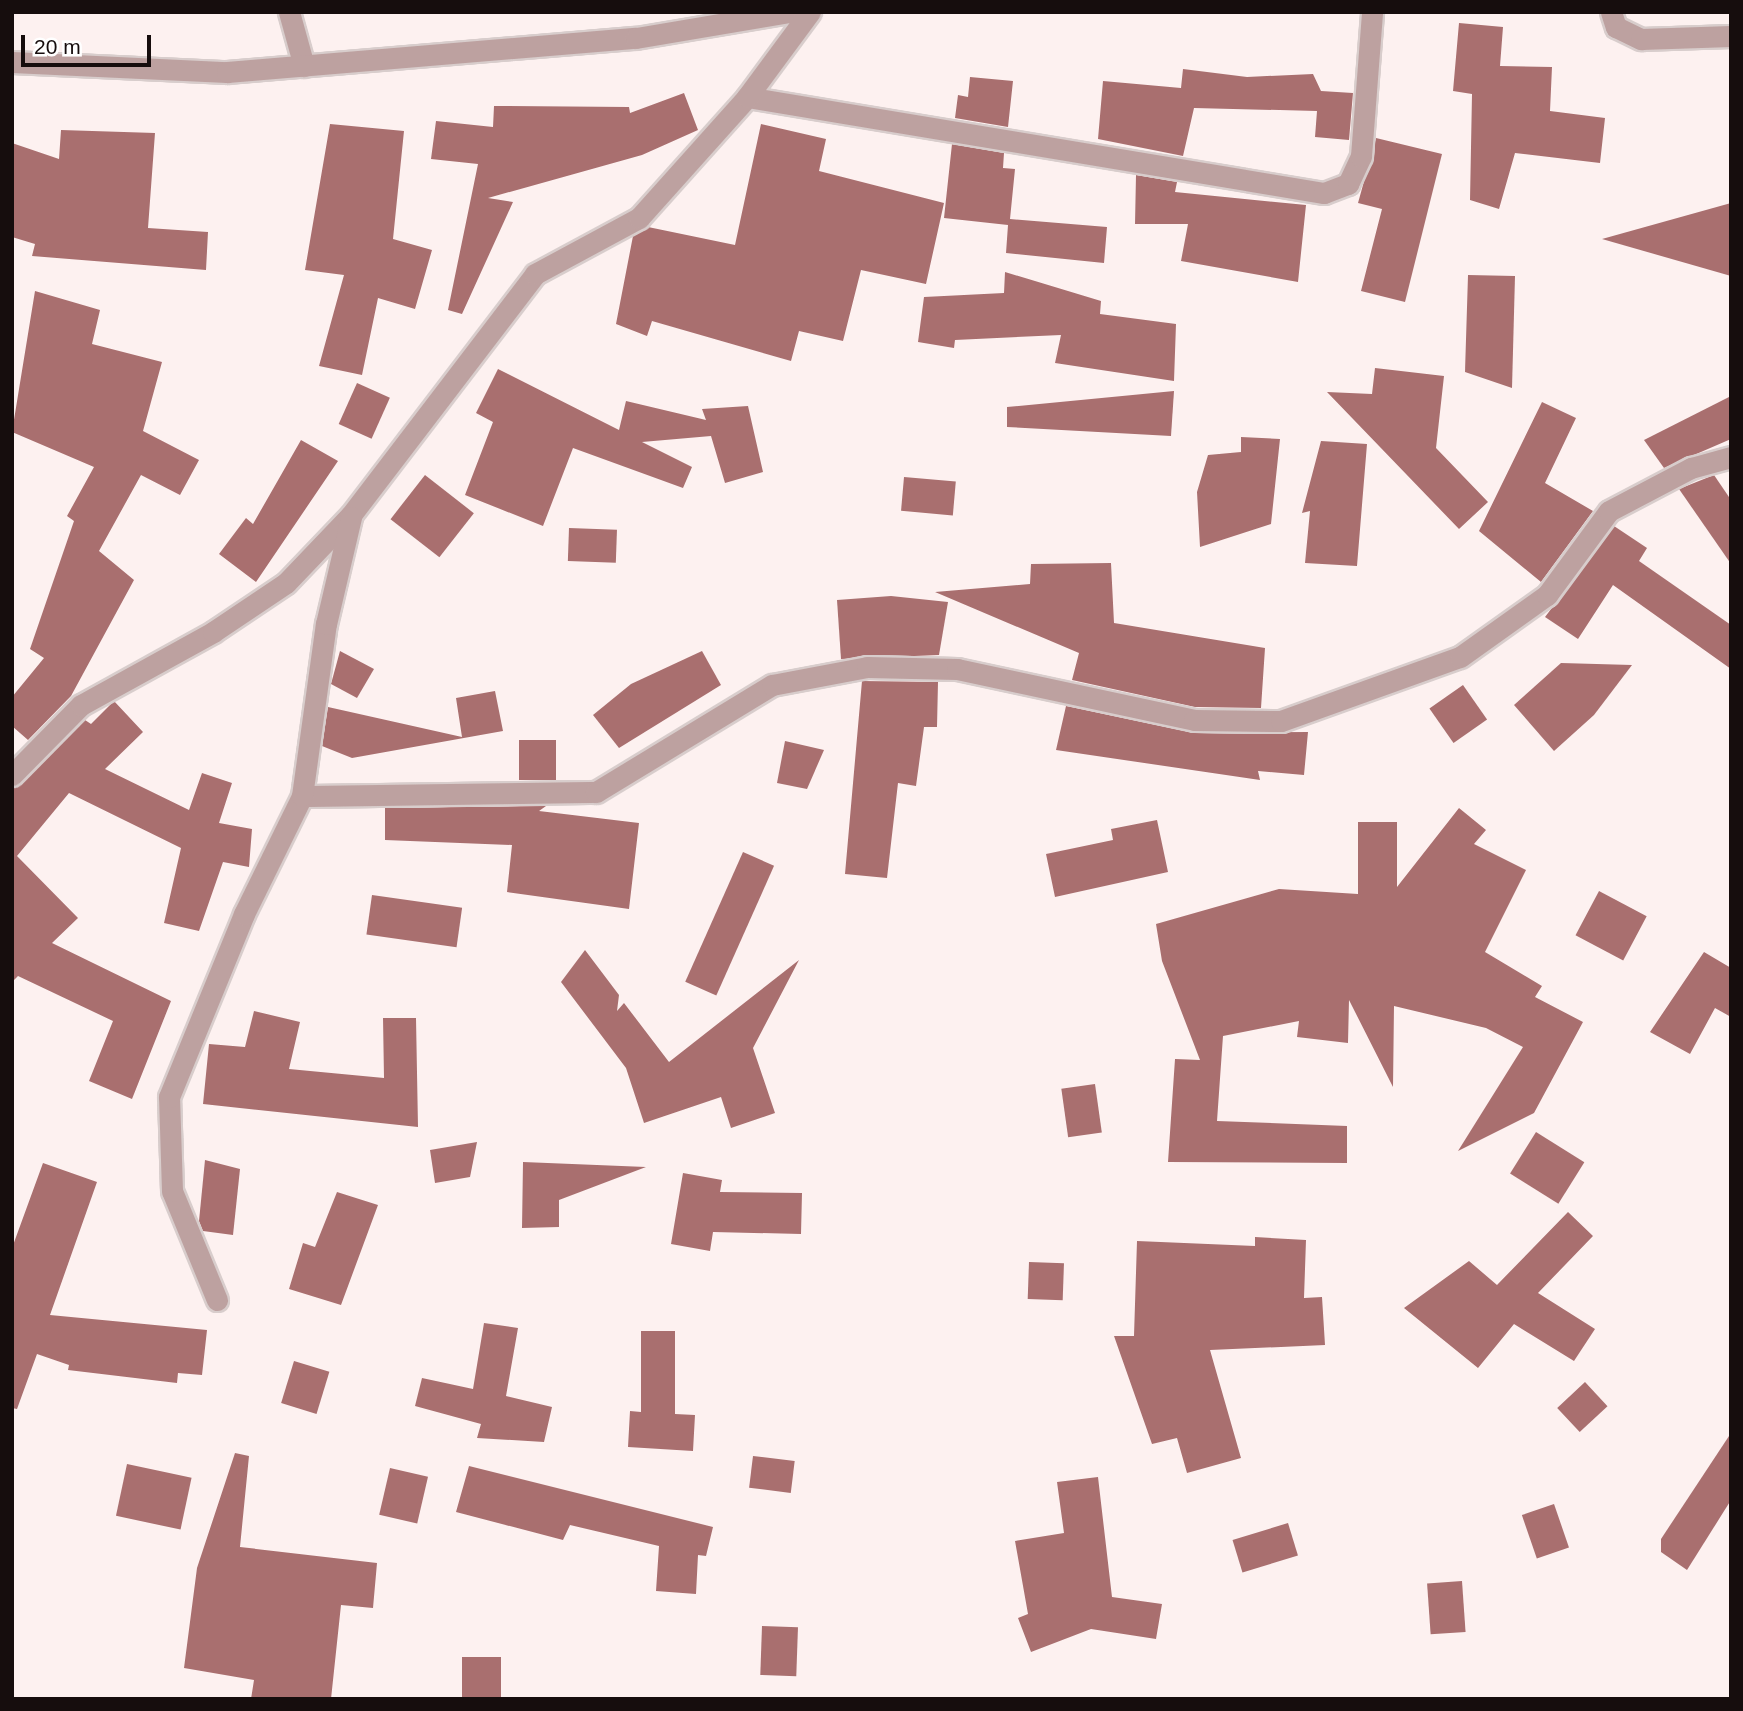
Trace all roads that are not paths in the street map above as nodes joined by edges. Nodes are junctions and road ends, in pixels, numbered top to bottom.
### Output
1 (289, 12) edge
2 (790, 12) edge
3 (810, 12) edge
4 (1372, 12) edge
5 (1611, 12) edge
6 (1731, 36) edge
7 (12, 62) edge
8 (304, 66) junction
9 (747, 97) junction
10 (1731, 457) edge
11 (351, 515) junction
12 (12, 775) edge
13 (302, 796) junction
14 (216, 1300) dead end

1 - 8 street
2 - 8 street
3 - 9 street
4 - 9 street
5 - 6 street
7 - 8 street
9 - 11 street
10 - 13 street
11 - 12 street
11 - 13 street
13 - 14 street

